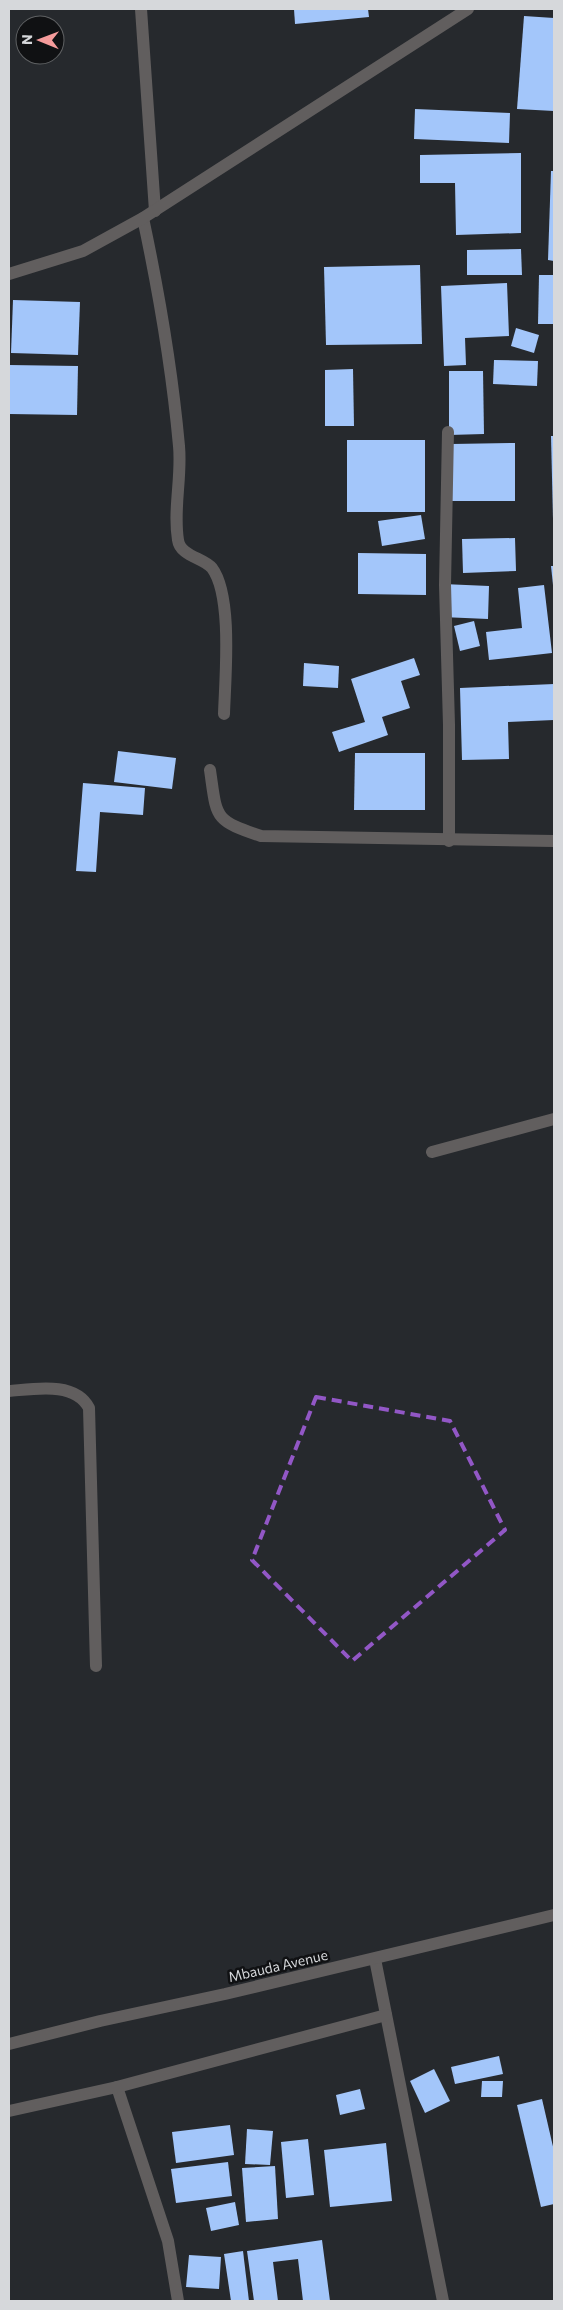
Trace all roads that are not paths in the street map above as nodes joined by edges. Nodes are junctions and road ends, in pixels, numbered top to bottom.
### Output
1 (141, 9) edge
2 (468, 9) edge
3 (155, 211) junction
4 (143, 218) junction
5 (9, 274) edge
6 (448, 432) dead end
7 (224, 714) dead end
8 (210, 770) dead end
9 (449, 841) junction
10 (554, 841) edge
11 (554, 1119) edge
12 (432, 1152) dead end
13 (9, 1391) edge
14 (96, 1666) dead end
15 (554, 1915) edge
16 (375, 1959) junction
17 (386, 2015) junction
18 (9, 2044) edge
19 (117, 2087) junction
20 (9, 2111) edge
21 (178, 2301) edge
22 (443, 2301) edge

1 - 3 street
2 - 3 street
3 - 4 street
4 - 5 street
4 - 7 street
6 - 9 street
8 - 9 street
9 - 10 street
11 - 12 street
13 - 14 street
15 - 16 street, Mbauda Avenue
16 - 17 street
16 - 18 street, Mbauda Avenue
17 - 19 street
17 - 22 street
19 - 20 street
19 - 21 street

